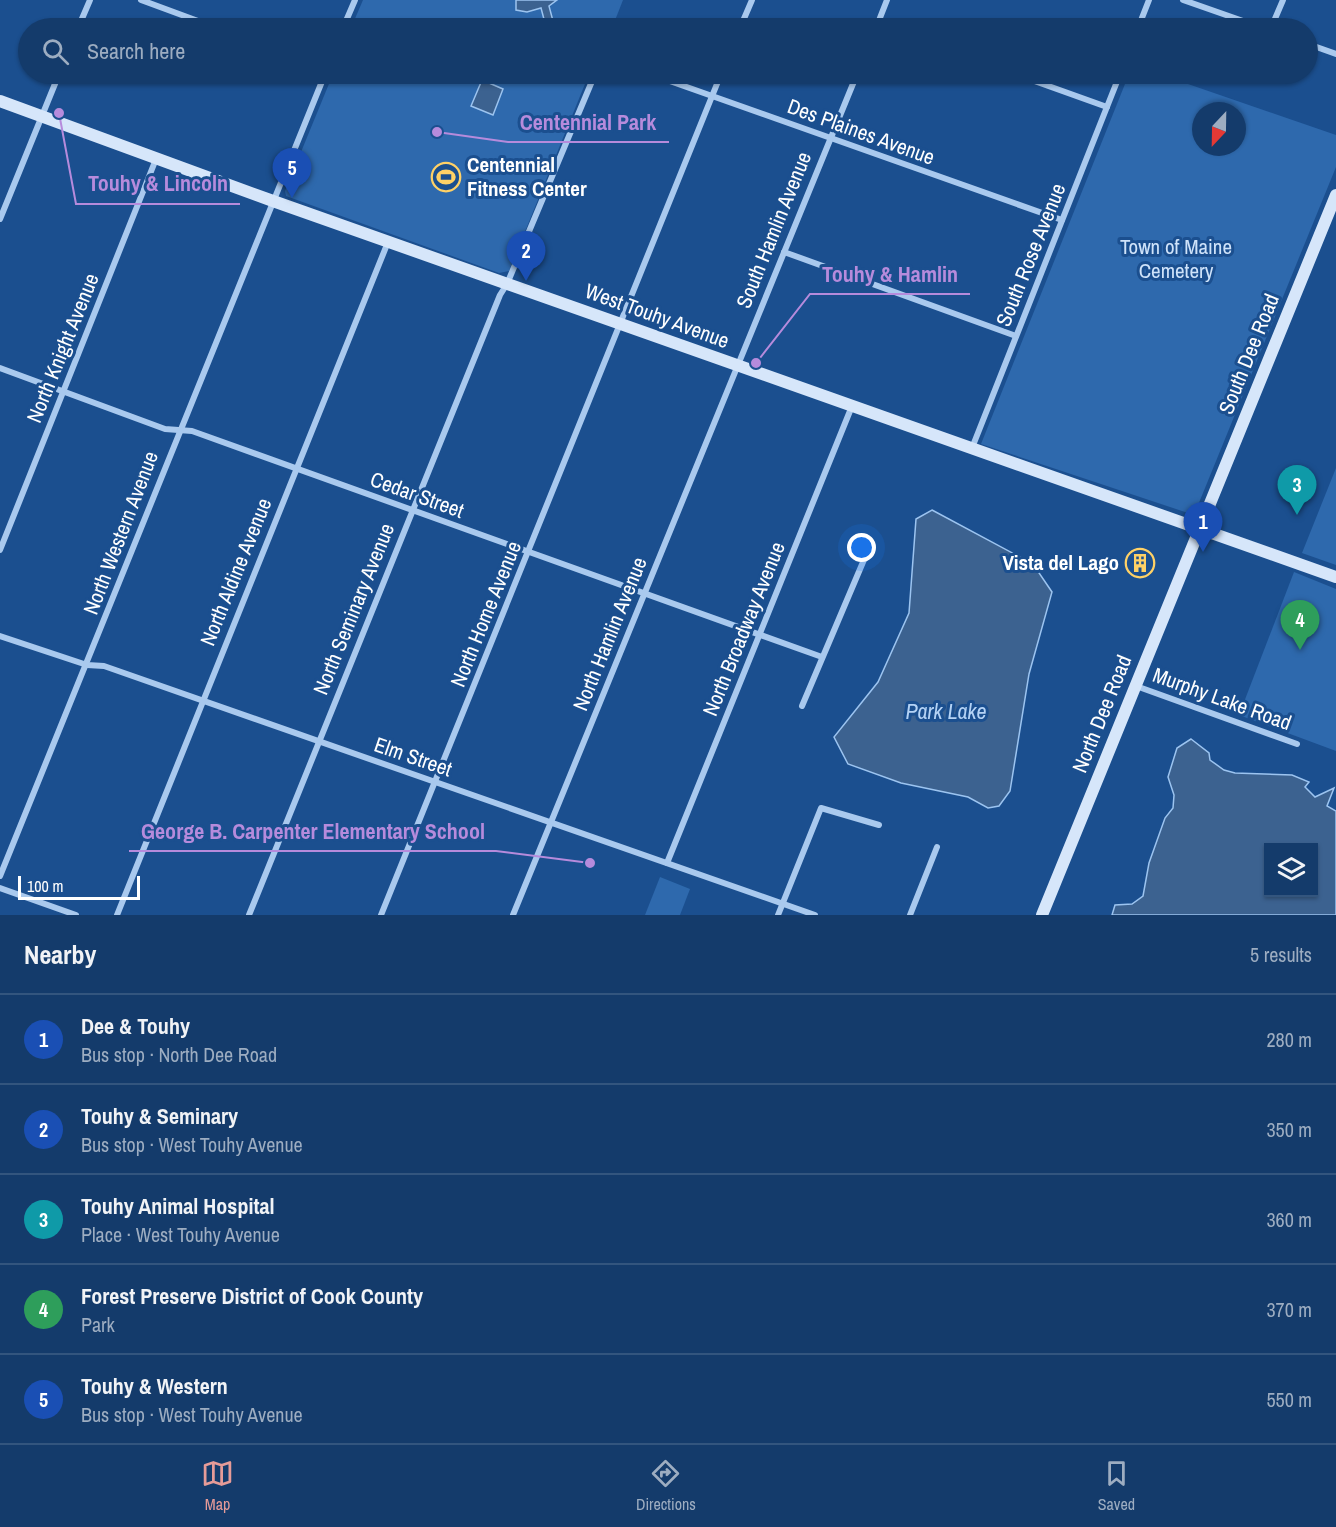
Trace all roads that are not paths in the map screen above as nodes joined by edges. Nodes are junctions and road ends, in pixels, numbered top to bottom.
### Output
1 (90, 0) edge
2 (141, 0) edge
3 (355, 0) edge
4 (752, 0) edge
5 (887, 0) edge
6 (1149, 0) edge
7 (1183, 0) edge
8 (1283, 0) edge
9 (82, 18) edge
10 (190, 18) edge
11 (348, 18) edge
12 (744, 18) edge
13 (880, 18) edge
14 (1142, 18) edge
15 (1234, 18) edge
16 (1275, 18) edge
17 (1318, 48) edge
18 (1336, 54) edge
19 (55, 84) edge
20 (321, 84) edge
21 (591, 84) edge
22 (678, 84) edge
23 (716, 84) edge
24 (853, 84) edge
25 (1043, 84) edge
26 (1116, 84) edge
27 (711, 96) junction
28 (0, 101) edge
29 (1107, 107) junction
30 (42, 116) junction
31 (829, 139) junction
32 (156, 158) junction
33 (1336, 195) edge
34 (273, 201) junction
35 (0, 219) edge
36 (1062, 220) junction
37 (388, 242) junction
38 (784, 252) junction
39 (507, 284) junction
40 (622, 325) junction
41 (1016, 336) junction
42 (736, 365) junction
43 (0, 368) edge
44 (64, 392) junction
45 (852, 406) junction
46 (179, 430) junction
47 (972, 448) junction
48 (296, 468) junction
49 (412, 511) junction
50 (1199, 528) junction
51 (0, 550) edge
52 (528, 553) junction
53 (866, 555) dead end
54 (1336, 577) edge
55 (644, 594) junction
56 (759, 635) junction
57 (0, 636) edge
58 (822, 657) junction
59 (87, 664) junction
60 (1135, 685) junction
61 (202, 701) junction
62 (802, 706) dead end
63 (318, 741) junction
64 (1297, 744) dead end
65 (435, 782) junction
66 (551, 823) junction
67 (879, 825) dead end
68 (937, 848) dead end
69 (667, 863) junction
70 (0, 876) edge
71 (0, 888) edge
72 (783, 904) junction
73 (76, 915) edge
74 (117, 915) edge
75 (249, 915) edge
76 (381, 915) edge
77 (513, 915) edge
78 (778, 915) edge
79 (815, 915) edge
80 (910, 915) edge
81 (1042, 915) edge

1 - 9 street
2 - 10 street
3 - 11 street
4 - 12 street
5 - 13 street
6 - 14 street
7 - 15 street
8 - 16 street
17 - 18 street
19 - 30 street
20 - 34 street, North Western Avenue
21 - 39 street, North Seminary Avenue
22 - 27 street, Des Plaines Avenue
23 - 27 street, North Home Avenue
24 - 31 street, South Hamlin Avenue
25 - 29 street
26 - 29 street, South Rose Avenue
27 - 31 street, Des Plaines Avenue
27 - 40 street, North Home Avenue
28 - 30 main road, West Touhy Avenue
29 - 36 street, South Rose Avenue
30 - 32 main road, West Touhy Avenue
30 - 35 street
31 - 36 street, Des Plaines Avenue
31 - 38 street, South Hamlin Avenue
32 - 34 main road, West Touhy Avenue
32 - 44 street, North Knight Avenue
33 - 50 main road, South Dee Road
34 - 37 main road, West Touhy Avenue
34 - 46 street, North Western Avenue
36 - 41 street, South Rose Avenue
37 - 39 main road, West Touhy Avenue
37 - 48 street, North Aldine Avenue
38 - 41 street
38 - 42 street, South Hamlin Avenue
39 - 40 main road, West Touhy Avenue
39 - 49 street, North Seminary Avenue
40 - 42 main road, West Touhy Avenue
40 - 52 street, North Home Avenue
41 - 47 street, South Rose Avenue
42 - 45 main road, West Touhy Avenue
42 - 55 street, North Hamlin Avenue
43 - 44 street, Cedar Street
44 - 46 street, Cedar Street
44 - 51 street, North Knight Avenue
45 - 47 main road, West Touhy Avenue
45 - 56 street, North Broadway Avenue
46 - 48 street, Cedar Street
46 - 59 street, North Western Avenue
47 - 50 main road, West Touhy Avenue
48 - 49 street, Cedar Street
48 - 61 street, North Aldine Avenue
49 - 52 street, Cedar Street
49 - 63 street, North Seminary Avenue
50 - 54 main road, West Touhy Avenue
50 - 60 main road, North Dee Road
52 - 55 street, Cedar Street
52 - 65 street, North Home Avenue
53 - 58 street
55 - 56 street, Cedar Street
55 - 66 street, North Hamlin Avenue
56 - 58 street, Cedar Street
56 - 69 street, North Broadway Avenue
57 - 59 street, Elm Street
58 - 62 street
59 - 61 street, Elm Street
59 - 70 street, North Western Avenue
60 - 64 street, Murphy Lake Road
60 - 81 main road, North Dee Road
61 - 63 street, Elm Street
61 - 74 street, North Aldine Avenue
63 - 65 street, Elm Street
63 - 75 street, North Seminary Avenue
65 - 66 street, Elm Street
65 - 76 street, North Home Avenue
66 - 69 street, Elm Street
66 - 77 street, North Hamlin Avenue
67 - 72 street
68 - 80 street
69 - 72 street, Elm Street
71 - 73 street
72 - 78 street
72 - 79 street, Elm Street

